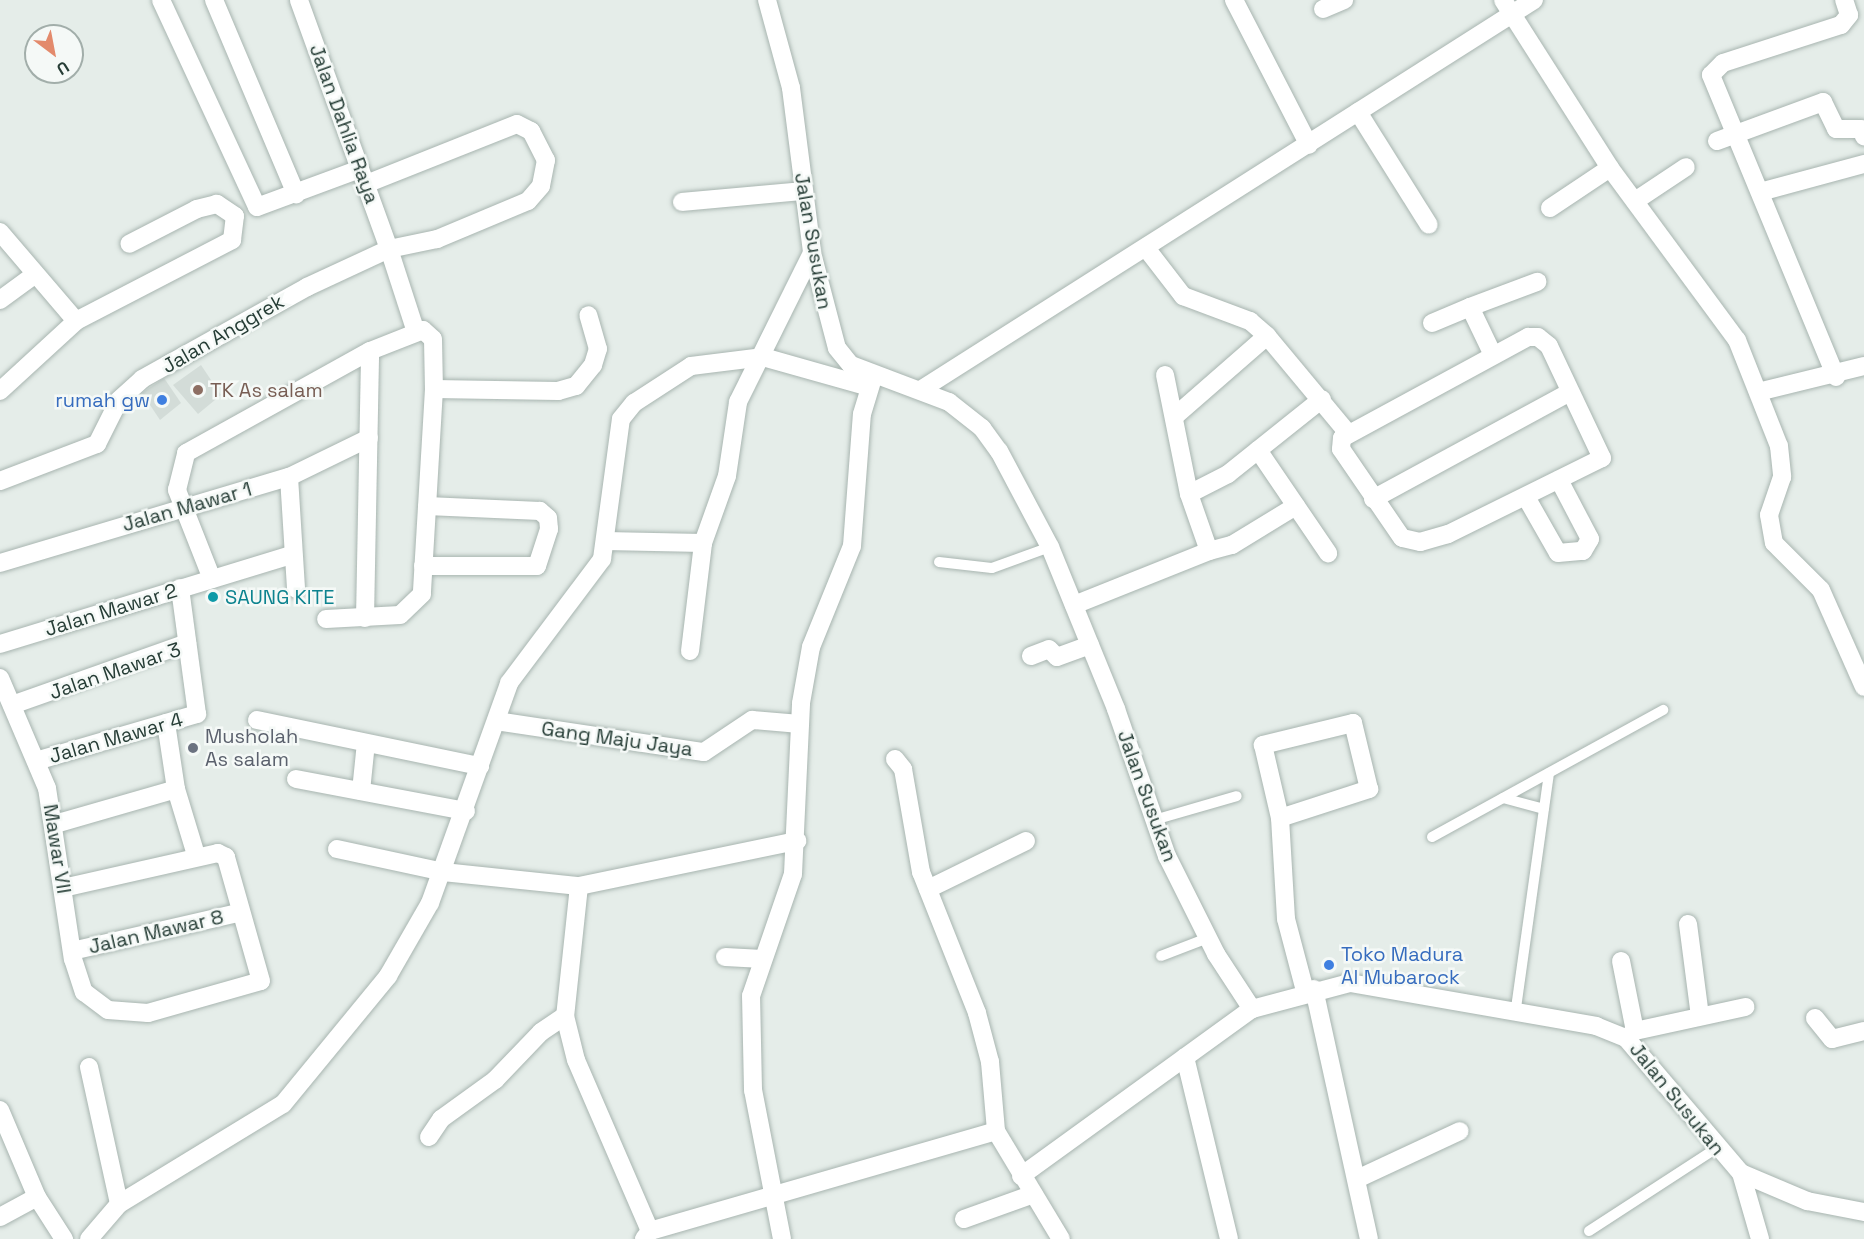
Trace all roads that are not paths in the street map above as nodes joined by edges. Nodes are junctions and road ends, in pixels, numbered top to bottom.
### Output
1 (161, 0) edge
2 (214, 0) edge
3 (299, 0) edge
4 (767, 0) edge
5 (1234, 0) edge
6 (1344, 0) edge
7 (1534, 0) edge
8 (1844, 0) edge
9 (1507, 6) edge
10 (1323, 9) dead end
11 (1358, 112) junction
12 (1736, 135) junction
13 (1864, 136) edge
14 (1717, 141) dead end
15 (1309, 145) junction
16 (1864, 164) edge
17 (1686, 167) dead end
18 (1610, 168) junction
19 (363, 177) junction
20 (804, 191) junction
21 (1760, 192) junction
22 (296, 194) junction
23 (1635, 201) junction
24 (682, 202) dead end
25 (1550, 208) dead end
26 (1429, 225) dead end
27 (0, 232) edge
28 (129, 244) dead end
29 (1146, 248) junction
30 (389, 249) junction
31 (812, 253) junction
32 (34, 275) junction
33 (1537, 282) dead end
34 (0, 300) edge
35 (1470, 307) junction
36 (588, 315) dead end
37 (76, 321) junction
38 (1432, 322) dead end
39 (415, 329) junction
40 (1267, 336) junction
41 (370, 351) junction
42 (1492, 353) junction
43 (763, 357) junction
44 (1864, 366) edge
45 (1165, 375) dead end
46 (1836, 377) junction
47 (872, 381) junction
48 (434, 389) junction
49 (922, 389) junction
50 (0, 391) edge
51 (1570, 392) junction
52 (1762, 392) junction
53 (1322, 399) junction
54 (1174, 417) junction
55 (1347, 432) junction
56 (369, 438) junction
57 (1258, 450) junction
58 (289, 477) junction
59 (1559, 480) junction
60 (0, 481) edge
61 (1189, 494) junction
62 (1526, 497) junction
63 (1373, 499) junction
64 (427, 506) junction
65 (1296, 506) junction
66 (185, 507) junction
67 (605, 541) junction
68 (703, 543) junction
69 (1050, 547) junction
70 (1209, 551) junction
71 (1328, 553) dead end
72 (291, 555) junction
73 (939, 562) dead end
74 (0, 563) edge
75 (423, 566) junction
76 (212, 579) junction
77 (180, 588) junction
78 (296, 589) dead end
79 (1074, 605) junction
80 (365, 618) junction
81 (326, 619) dead end
82 (0, 644) edge
83 (187, 644) junction
84 (1090, 645) junction
85 (690, 651) dead end
86 (1031, 656) dead end
87 (0, 678) edge
88 (1864, 687) edge
89 (12, 705) junction
90 (1663, 710) dead end
91 (197, 714) joint
92 (257, 720) dead end
93 (496, 721) junction
94 (166, 723) junction
95 (800, 724) junction
96 (366, 743) junction
97 (895, 759) dead end
98 (36, 762) junction
99 (480, 766) junction
100 (1549, 773) junction
101 (296, 779) dead end
102 (176, 789) junction
103 (361, 791) junction
104 (1237, 796) dead end
105 (1503, 798) junction
106 (1544, 809) junction
107 (466, 811) junction
108 (1280, 818) junction
109 (1154, 820) junction
110 (55, 824) junction
111 (1432, 837) dead end
112 (797, 841) junction
113 (1026, 841) dead end
114 (337, 849) dead end
115 (196, 855) junction
116 (442, 872) junction
117 (579, 886) junction
118 (63, 888) junction
119 (928, 889) junction
120 (238, 913) junction
121 (1688, 924) dead end
122 (1208, 938) junction
123 (72, 951) junction
124 (1161, 956) dead end
125 (725, 957) dead end
126 (763, 958) junction
127 (1621, 961) dead end
128 (1309, 990) junction
129 (84, 992) joint
130 (1745, 1007) dead end
131 (1516, 1008) junction
132 (1252, 1009) junction
133 (566, 1016) junction
134 (1700, 1016) junction
135 (1815, 1018) dead end
136 (1864, 1031) edge
137 (1630, 1035) junction
138 (1185, 1057) junction
139 (89, 1067) dead end
140 (0, 1110) edge
141 (996, 1131) junction
142 (1460, 1131) dead end
143 (429, 1137) dead end
144 (1718, 1148) junction
145 (1741, 1173) junction
146 (1021, 1176) junction
147 (1359, 1178) junction
148 (775, 1193) junction
149 (1034, 1194) junction
150 (40, 1202) junction
151 (119, 1204) junction
152 (1864, 1212) edge
153 (0, 1217) edge
154 (964, 1219) dead end
155 (1589, 1231) dead end
156 (647, 1235) edge
157 (64, 1239) edge
158 (89, 1239) edge
159 (782, 1239) edge
160 (1061, 1239) edge
161 (1228, 1239) edge
162 (1369, 1239) edge
163 (1760, 1239) edge

1 - 22 street
2 - 22 street
3 - 19 street, Jalan Dahlia Raya
4 - 20 street, Jalan Susukan
5 - 15 street
6 - 10 street
7 - 9 street
8 - 12 street
9 - 11 street
9 - 18 street
11 - 15 street
11 - 26 street
12 - 13 street
12 - 14 street
12 - 21 street
15 - 29 street
16 - 21 street
17 - 23 street
18 - 23 street
18 - 25 street
19 - 22 street
19 - 30 street, Jalan Dahlia Raya
19 - 30 street, Jalan Anggrek
20 - 24 street
20 - 31 street, Jalan Susukan
21 - 46 street
23 - 52 street
27 - 32 street
28 - 37 street
29 - 40 street
29 - 49 street
30 - 39 street, Jalan Dahlia Raya
30 - 60 street, Jalan Anggrek
31 - 43 street
31 - 47 street, Jalan Susukan
32 - 34 street
32 - 37 street
33 - 35 street
35 - 38 street
35 - 42 street
36 - 48 street
37 - 50 street
39 - 41 street
39 - 48 street
40 - 53 street
40 - 54 street
41 - 56 street
41 - 66 street
42 - 51 street
42 - 55 street
43 - 47 street
43 - 67 street
43 - 68 street
44 - 46 street
45 - 54 street
46 - 52 street
47 - 49 street, Jalan Susukan
47 - 95 street
48 - 64 street
49 - 69 street, Jalan Susukan
51 - 59 street
51 - 63 street
52 - 88 street
53 - 55 street
53 - 57 street
54 - 61 street
55 - 63 street
56 - 58 street, Jalan Mawar 1
56 - 80 street
57 - 61 street
57 - 65 street
58 - 66 street, Jalan Mawar 1
58 - 72 street
59 - 62 street
59 - 62 street
61 - 70 street
62 - 63 street
64 - 75 street
64 - 75 street
65 - 70 street
65 - 71 street
66 - 74 street, Jalan Mawar 1
66 - 76 street
67 - 68 street
67 - 93 street
68 - 85 street
69 - 73 lane
69 - 79 street, Jalan Susukan
70 - 79 street
72 - 76 street, Jalan Mawar 2
72 - 78 street
75 - 80 street
76 - 77 street, Jalan Mawar 2
77 - 82 street, Jalan Mawar 2
77 - 83 street
79 - 84 street, Jalan Susukan
80 - 81 street
83 - 89 street, Jalan Mawar 3
83 - 91 street, Jalan Mawar 3
84 - 86 street
84 - 109 street, Jalan Susukan
87 - 89 street, Mawar VII
89 - 98 street, Mawar VII
90 - 100 lane
91 - 94 street, Jalan Mawar 4
92 - 96 street
93 - 95 street, Gang Maju Jaya
93 - 99 street
94 - 98 street, Jalan Mawar 4
94 - 102 street
95 - 112 street
96 - 99 street
96 - 103 street
97 - 119 street
98 - 110 street, Mawar VII
99 - 107 street
100 - 105 lane
100 - 106 lane
101 - 103 street
102 - 110 street
102 - 115 street
103 - 107 street
104 - 109 lane
105 - 106 lane
105 - 111 lane
106 - 131 lane
107 - 116 street
108 - 108 street
108 - 128 street
109 - 122 street, Jalan Susukan
110 - 118 street, Mawar VII
112 - 117 street
112 - 126 street
113 - 119 street
114 - 116 street
115 - 118 street
115 - 120 street
116 - 117 street
116 - 151 street
117 - 133 street
118 - 123 street, Mawar VII
119 - 141 street
120 - 123 street, Jalan Mawar 8
120 - 129 street, Jalan Mawar 8
121 - 134 street
122 - 124 lane
122 - 132 street, Jalan Susukan
123 - 129 street, Mawar VII
125 - 126 street
126 - 148 street
127 - 137 street
128 - 131 street, Jalan Susukan
128 - 132 street, Jalan Susukan
128 - 147 street
130 - 134 street
131 - 137 street, Jalan Susukan
132 - 138 street
133 - 143 street
133 - 156 street
134 - 137 street
135 - 136 street
137 - 144 street, Jalan Susukan
138 - 146 street
138 - 161 street
139 - 151 street
140 - 150 street
141 - 146 street
141 - 148 street
142 - 147 street
144 - 145 street, Jalan Susukan
144 - 155 lane
145 - 152 street, Jalan Susukan
145 - 163 street
146 - 149 street
147 - 162 street
148 - 156 street
148 - 159 street
149 - 154 street
149 - 160 street
150 - 153 street
150 - 157 street
151 - 158 street

